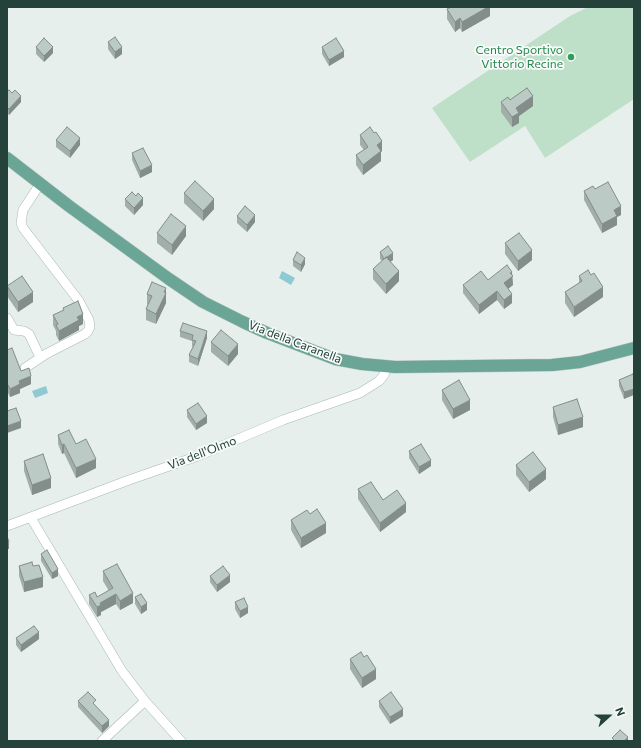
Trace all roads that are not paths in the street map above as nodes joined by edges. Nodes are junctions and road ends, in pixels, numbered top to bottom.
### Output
1 (7, 158) edge
2 (40, 184) junction
3 (7, 318) edge
4 (634, 348) edge
5 (40, 357) junction
6 (387, 366) junction
7 (25, 368) edge
8 (31, 518) junction
9 (7, 526) edge
10 (144, 701) junction
11 (102, 741) edge
12 (180, 741) edge

1 - 2 main road, Via della Caranella
2 - 5 street
2 - 6 main road, Via della Caranella
3 - 5 street
4 - 6 main road, Via della Caranella
5 - 7 street
6 - 8 street, Via dell'Olmo
8 - 9 street, Via dell'Olmo
8 - 10 street
10 - 11 street
10 - 12 street

